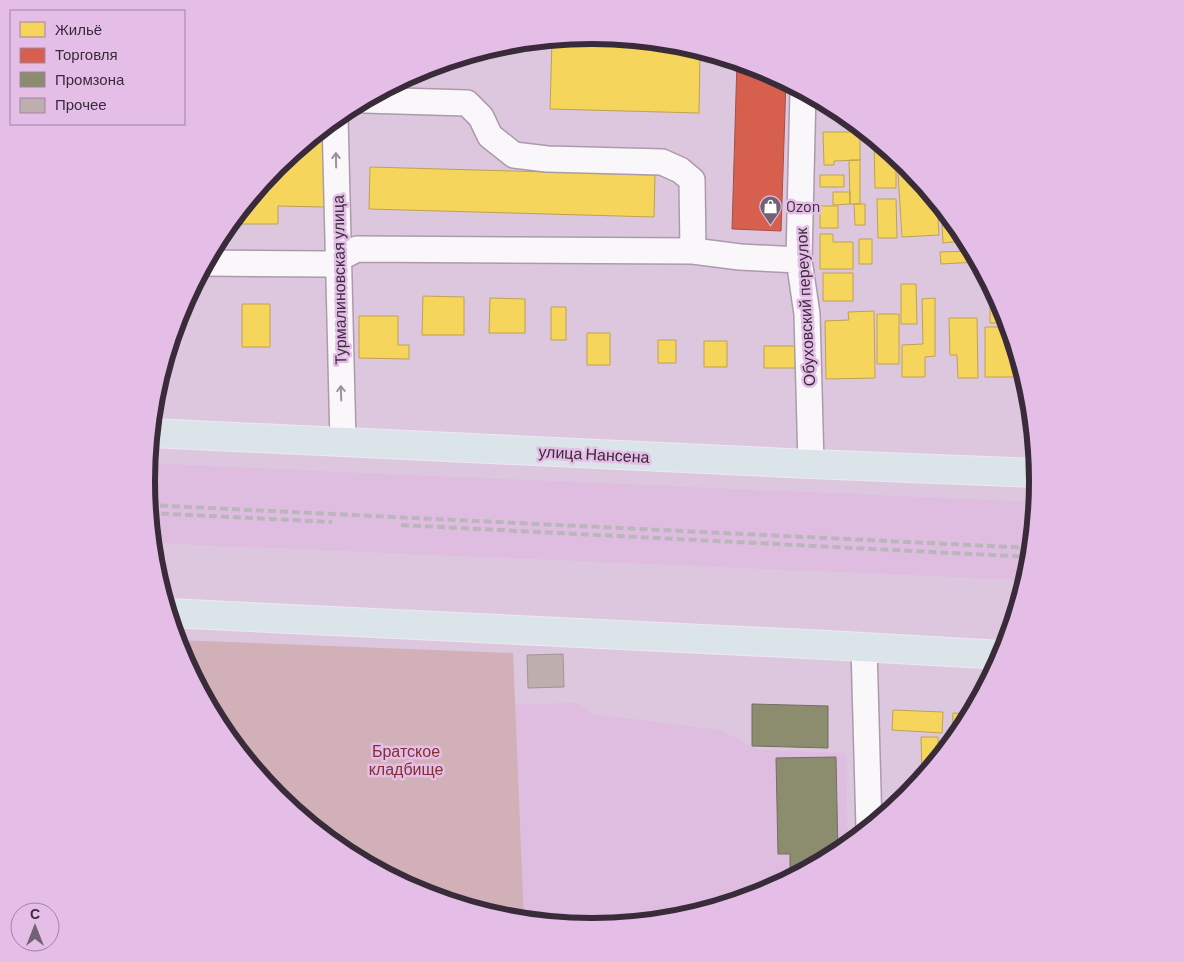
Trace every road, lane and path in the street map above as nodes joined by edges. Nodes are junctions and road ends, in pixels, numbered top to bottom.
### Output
1 (805, 99) edge
2 (377, 100) edge
3 (335, 127) edge
4 (693, 251) junction
5 (338, 259) junction
6 (799, 260) junction
7 (212, 263) edge
8 (157, 433) edge
9 (343, 442) junction
10 (811, 464) junction
11 (1029, 473) edge
12 (176, 613) edge
13 (864, 647) junction
14 (993, 654) edge
15 (869, 819) edge

1 - 6 street, Обуховский переулок
2 - 4 street
5 -> 3 street, Турмалиновская улица
4 - 5 street
4 - 6 street
5 - 7 street
9 -> 5 street, Турмалиновская улица
6 - 10 street, Обуховский переулок
8 - 9 main road, улица Нансена
9 - 10 main road, улица Нансена
10 - 11 main road, улица Нансена
12 - 13 main road
13 - 14 main road
13 - 15 street

